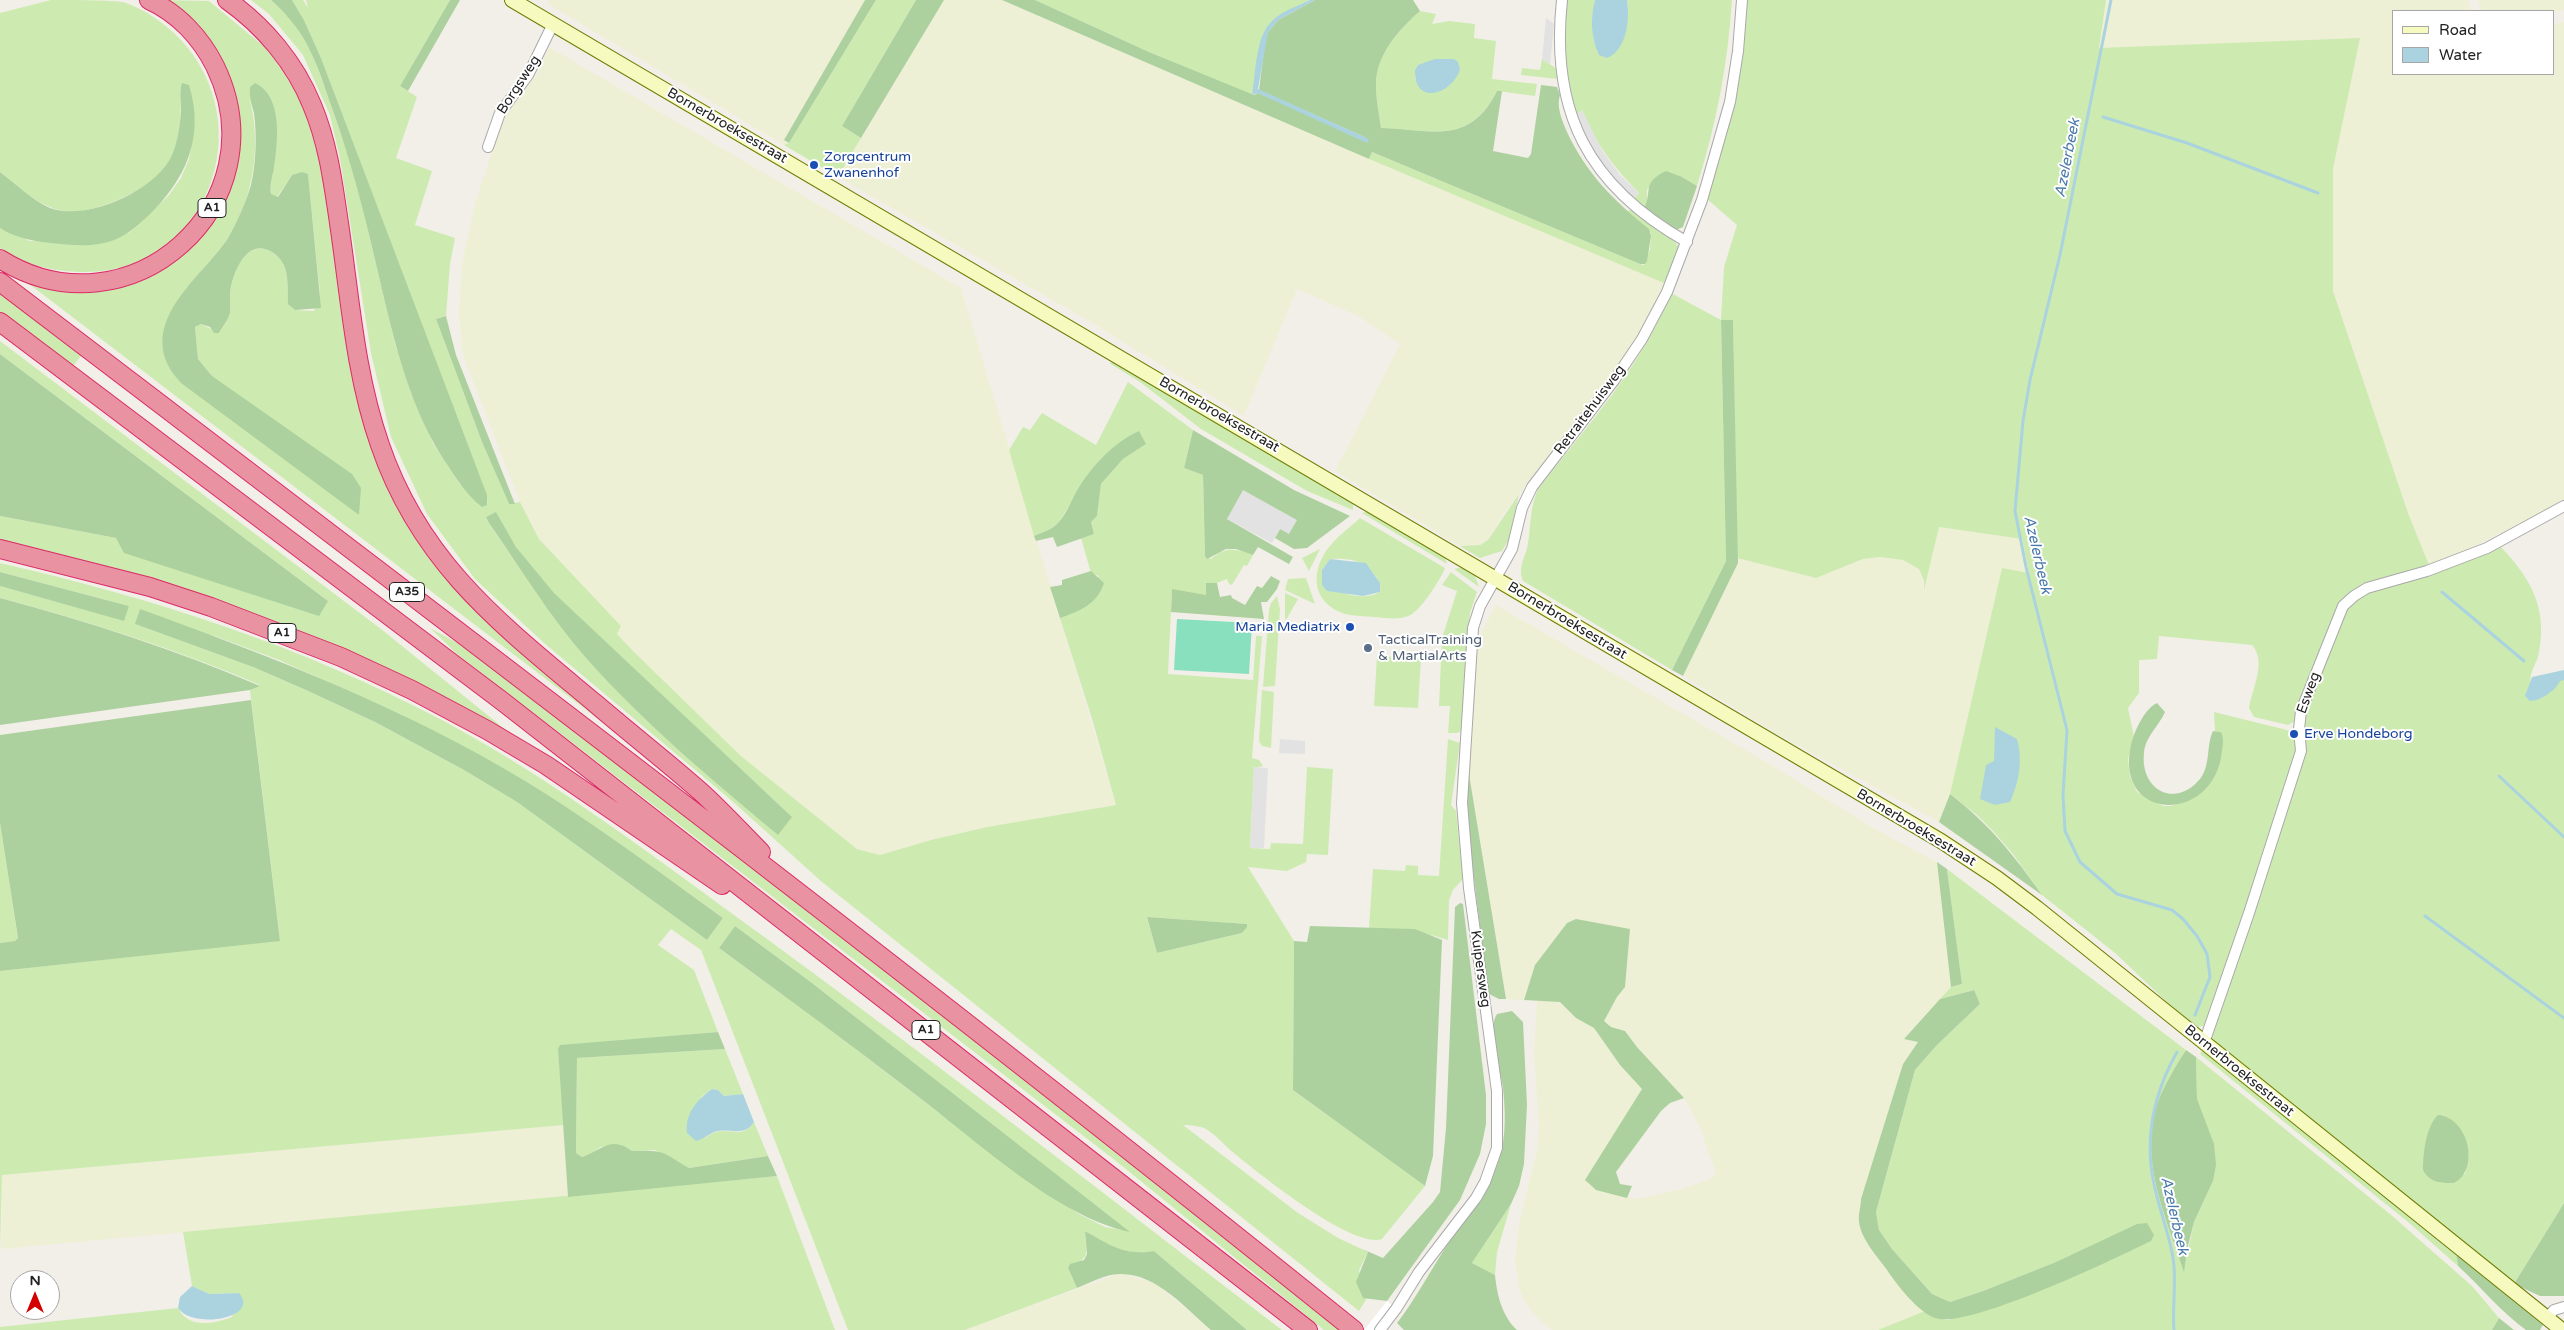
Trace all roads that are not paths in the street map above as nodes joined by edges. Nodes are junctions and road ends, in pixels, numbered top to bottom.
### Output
1 (149, 0) edge
2 (227, 0) edge
3 (512, 0) edge
4 (1562, 0) edge
5 (1742, 0) edge
6 (553, 24) junction
7 (488, 147) dead end
8 (1687, 242) junction
9 (0, 259) edge
10 (0, 282) edge
11 (0, 322) edge
12 (2564, 506) edge
13 (0, 548) edge
14 (1495, 578) junction
15 (757, 900) junction
16 (812, 903) junction
17 (2204, 1043) junction
18 (2564, 1307) edge
19 (2547, 1318) junction
20 (1308, 1330) edge
21 (1354, 1330) edge
22 (1380, 1330) edge
23 (2562, 1330) edge

1 - 9 highway, A1
2 - 16 highway, A1
3 - 6 main road, Bornerbroeksestraat
4 - 8 street
5 - 8 street, Retraitehuisweg
6 - 7 street, Borgsweg
6 - 14 main road, Bornerbroeksestraat
8 - 14 street, Retraitehuisweg
10 - 16 highway, A35
11 - 15 highway, A35
12 - 17 street, Esweg
13 - 15 highway, A1
14 - 17 main road, Bornerbroeksestraat
14 - 22 street, Kuipersweg
15 - 20 highway, A1
16 - 21 highway, A1
17 - 19 main road, Bornerbroeksestraat
18 - 19 street
19 - 23 main road, Bornerbroeksestraat

